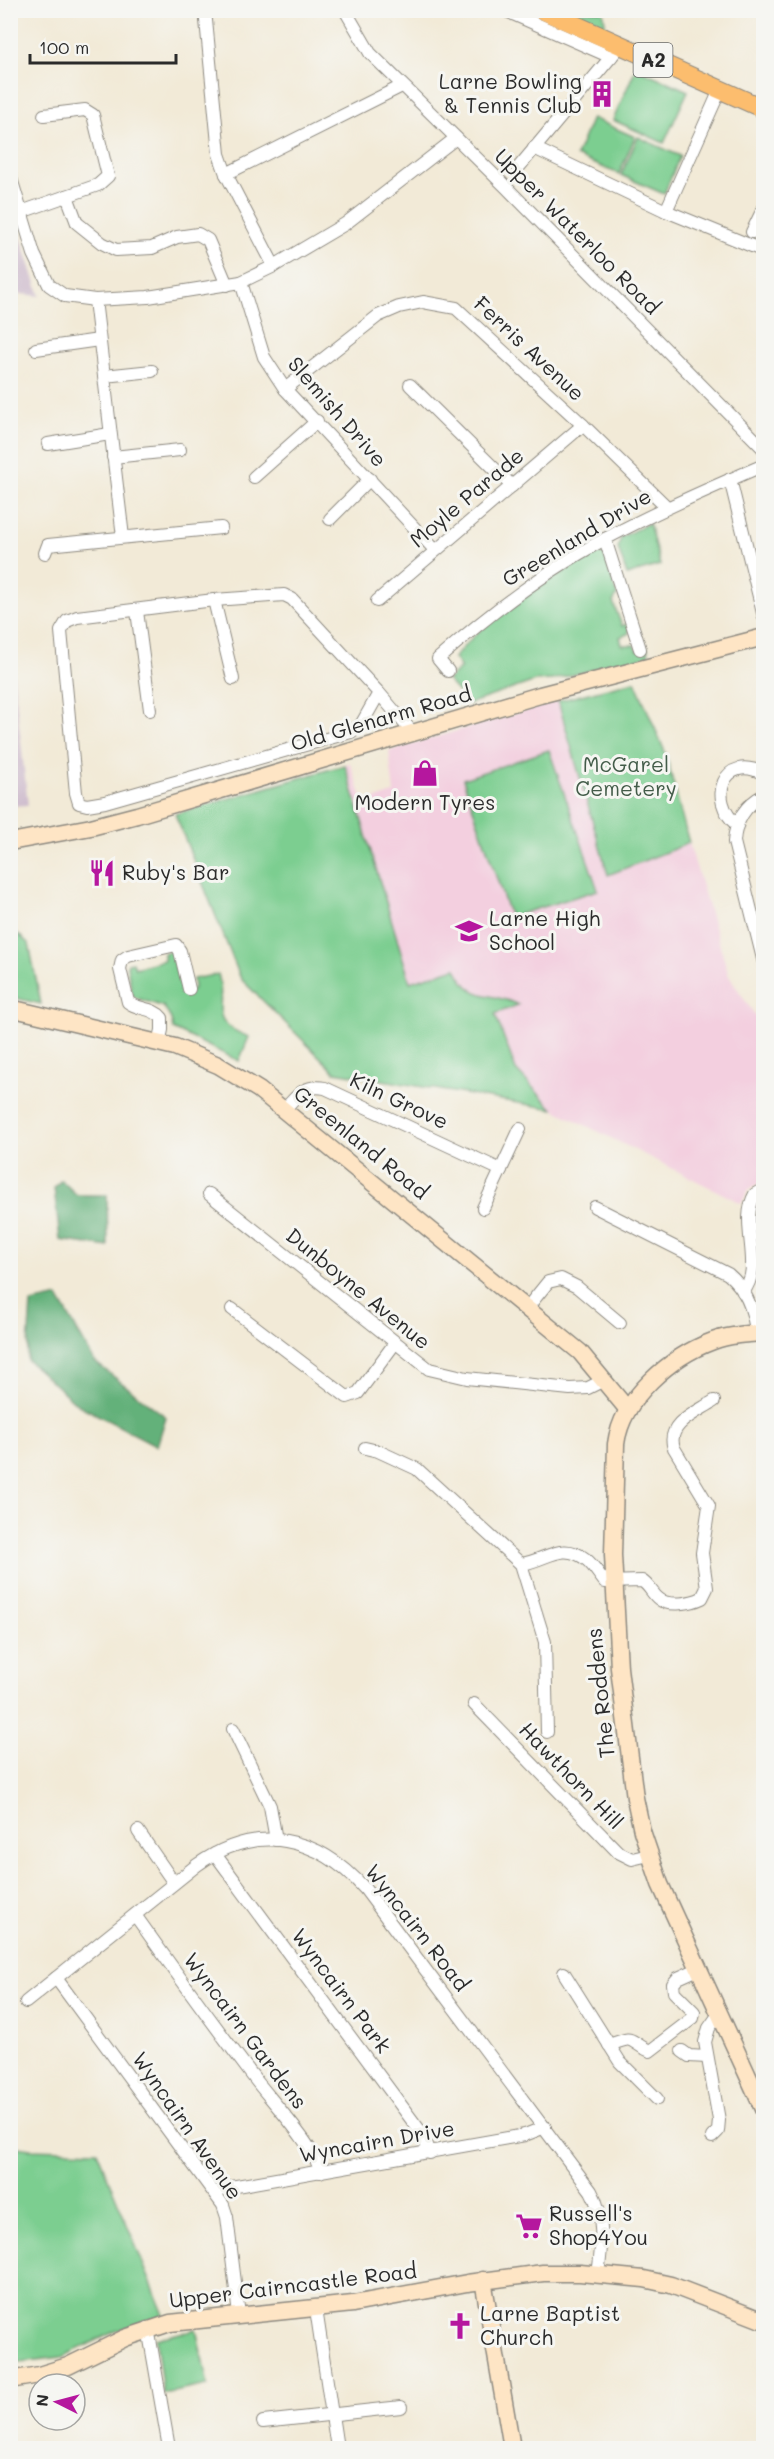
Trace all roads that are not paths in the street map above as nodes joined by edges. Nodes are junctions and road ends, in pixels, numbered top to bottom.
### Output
1 (205, 10) edge
2 (345, 10) edge
3 (504, 10) edge
4 (542, 10) edge
5 (616, 51) junction
6 (402, 86) junction
7 (720, 90) junction
8 (764, 109) edge
9 (44, 115) dead end
10 (456, 138) junction
11 (534, 148) junction
12 (518, 168) dead end
13 (225, 174) junction
14 (10, 175) edge
15 (67, 196) junction
16 (764, 207) edge
17 (666, 211) junction
18 (21, 212) junction
19 (752, 232) dead end
20 (764, 251) edge
21 (274, 266) junction
22 (241, 282) junction
23 (227, 285) junction
24 (95, 300) junction
25 (99, 340) junction
26 (36, 350) dead end
27 (152, 371) dead end
28 (104, 376) junction
29 (410, 385) dead end
30 (285, 389) junction
31 (317, 421) junction
32 (583, 425) junction
33 (110, 434) junction
34 (48, 444) dead end
35 (764, 449) edge
36 (180, 450) dead end
37 (113, 457) junction
38 (764, 465) edge
39 (254, 477) dead end
40 (370, 479) junction
41 (730, 479) junction
42 (512, 486) junction
43 (667, 507) junction
44 (330, 519) dead end
45 (221, 528) dead end
46 (123, 537) junction
47 (605, 539) junction
48 (435, 550) junction
49 (45, 554) dead end
50 (214, 600) junction
51 (377, 601) dead end
52 (137, 611) junction
53 (764, 616) edge
54 (764, 637) edge
55 (640, 649) dead end
56 (448, 671) dead end
57 (233, 679) dead end
58 (379, 693) junction
59 (150, 711) dead end
60 (412, 732) junction
61 (764, 774) edge
62 (764, 795) edge
63 (737, 825) junction
64 (10, 842) edge
65 (763, 963) edge
66 (189, 989) dead end
67 (10, 1008) edge
68 (159, 1043) junction
69 (285, 1109) junction
70 (520, 1129) dead end
71 (501, 1170) junction
72 (764, 1189) edge
73 (209, 1194) dead end
74 (595, 1207) dead end
75 (483, 1208) dead end
76 (743, 1292) junction
77 (527, 1308) junction
78 (232, 1309) dead end
79 (620, 1323) dead end
80 (760, 1333) edge
81 (395, 1343) junction
82 (604, 1380) junction
83 (714, 1401) dead end
84 (628, 1410) junction
85 (365, 1448) dead end
86 (521, 1564) junction
87 (613, 1581) junction
88 (474, 1704) dead end
89 (233, 1729) dead end
90 (547, 1732) dead end
91 (138, 1831) dead end
92 (276, 1840) junction
93 (215, 1854) junction
94 (649, 1855) junction
95 (174, 1883) junction
96 (135, 1915) junction
97 (698, 1969) junction
98 (569, 1975) dead end
99 (56, 1978) junction
100 (26, 2002) dead end
101 (719, 2014) junction
102 (609, 2045) junction
103 (682, 2051) dead end
104 (707, 2057) junction
105 (645, 2106) dead end
106 (764, 2111) edge
107 (545, 2127) junction
108 (712, 2137) dead end
109 (430, 2153) junction
110 (320, 2172) junction
111 (215, 2193) junction
112 (598, 2274) junction
113 (483, 2280) junction
114 (316, 2309) junction
115 (239, 2315) junction
116 (764, 2321) edge
117 (148, 2328) junction
118 (10, 2380) edge
119 (401, 2407) dead end
120 (331, 2414) junction
121 (262, 2422) dead end
122 (169, 2448) edge
123 (337, 2448) edge
124 (512, 2448) edge

1 - 13 street
2 - 6 street, Upper Waterloo Road
3 - 5 street
4 - 5 main road, A2
5 - 7 main road, A2
5 - 11 street
6 - 10 street, Upper Waterloo Road
6 - 13 street
7 - 8 main road, A2
7 - 17 street
9 - 15 street
10 - 21 street
10 - 35 street, Upper Waterloo Road
11 - 12 street
11 - 17 street
13 - 21 street
14 - 18 street
15 - 18 street
15 - 23 street
16 - 19 street
17 - 20 street
18 - 24 street
21 - 22 street
22 - 23 street
22 - 30 street, Slemish Drive
23 - 24 street
24 - 25 street
25 - 26 street
25 - 28 street
27 - 28 street
28 - 33 street
29 - 42 street
30 - 31 street, Slemish Drive
30 - 32 street, Ferris Avenue
31 - 39 street
31 - 40 street, Slemish Drive
32 - 42 street, Moyle Parade
32 - 43 street, Ferris Avenue
33 - 34 street
33 - 37 street
36 - 37 street
37 - 46 street
38 - 41 street, Greenland Drive
40 - 44 street
40 - 48 street, Slemish Drive
41 - 43 street, Greenland Drive
41 - 53 street
42 - 48 street, Moyle Parade
43 - 47 street, Greenland Drive
45 - 46 street
46 - 49 street
47 - 55 street
47 - 56 street, Greenland Drive
48 - 51 street, Moyle Parade
50 - 52 street
50 - 57 street
50 - 58 street
52 - 58 street
52 - 59 street
54 - 60 street, Old Glenarm Road
58 - 60 street
60 - 64 street, Old Glenarm Road
61 - 63 street
62 - 63 street
63 - 65 street
66 - 68 street
67 - 68 street, Greenland Road
68 - 69 street, Greenland Road
69 - 71 street, Kiln Grove
69 - 77 street, Greenland Road
70 - 71 street
71 - 75 street
72 - 76 street
73 - 81 street, Dunboyne Avenue
74 - 76 street
76 - 80 street
77 - 79 street
77 - 82 street, Greenland Road
78 - 81 street
80 - 84 street, The Roddens
81 - 82 street, Dunboyne Avenue
82 - 84 street, Greenland Road
83 - 87 street
84 - 87 street, The Roddens
85 - 86 street
86 - 87 street
86 - 90 street
87 - 94 street, The Roddens
88 - 94 street, Hawthorn Hill
89 - 92 street
91 - 95 street
92 - 93 street, Wyncairn Road
92 - 107 street, Wyncairn Road
93 - 95 street, Wyncairn Road
93 - 109 street, Wyncairn Park
94 - 97 street, The Roddens
95 - 96 street, Wyncairn Road
96 - 99 street, Wyncairn Road
96 - 110 street, Wyncairn Gardens
97 - 101 street, The Roddens
97 - 102 street
98 - 102 street
99 - 100 street, Wyncairn Road
99 - 111 street, Wyncairn Avenue
101 - 104 street
101 - 106 street, The Roddens
102 - 105 street
103 - 104 street
104 - 108 street
107 - 109 street, Wyncairn Drive
107 - 112 street, Wyncairn Road
109 - 110 street, Wyncairn Drive
110 - 111 street, Wyncairn Drive
111 - 115 street, Wyncairn Avenue
112 - 113 street, Upper Cairncastle Road
112 - 116 street, Upper Cairncastle Road
113 - 114 street, Upper Cairncastle Road
113 - 124 street
114 - 115 street, Upper Cairncastle Road
114 - 120 street
115 - 117 street, Upper Cairncastle Road
117 - 118 street, Upper Cairncastle Road
117 - 122 street
119 - 120 street
120 - 121 street
120 - 123 street

